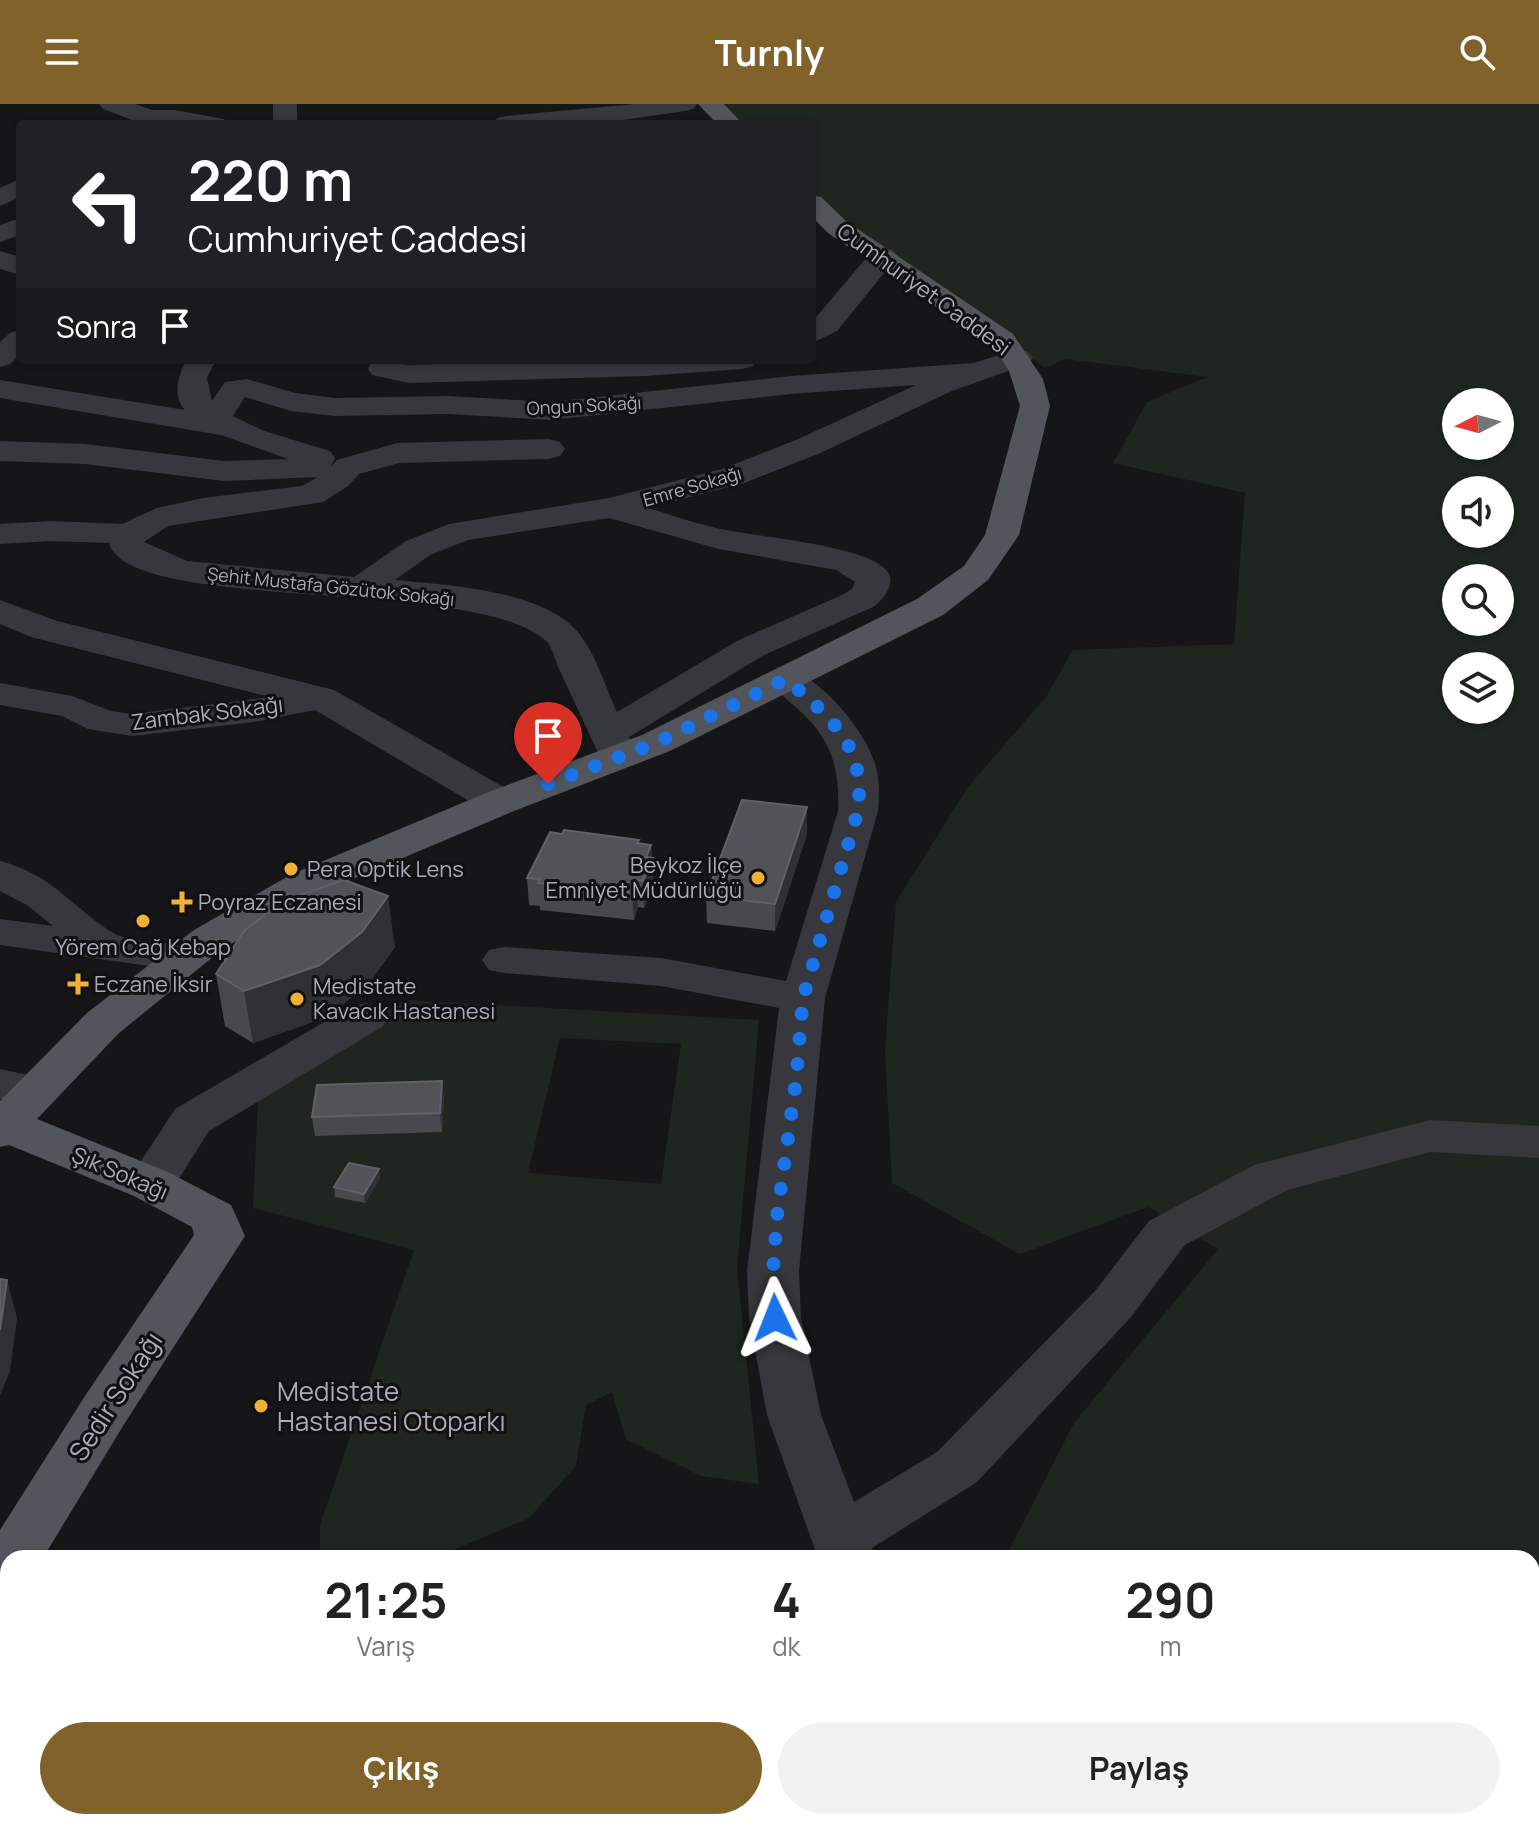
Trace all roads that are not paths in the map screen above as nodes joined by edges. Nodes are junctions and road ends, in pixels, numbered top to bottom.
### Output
1 (111, 104) edge
2 (685, 104) edge
3 (710, 104) edge
4 (149, 118) edge
5 (192, 120) edge
6 (550, 120) edge
7 (727, 120) edge
8 (16, 177) edge
9 (0, 198) edge
10 (816, 207) edge
11 (883, 256) junction
12 (816, 332) edge
13 (16, 343) edge
14 (0, 358) edge
15 (1018, 358) junction
16 (199, 364) edge
17 (385, 364) edge
18 (687, 364) edge
19 (972, 372) junction
20 (0, 389) edge
21 (222, 424) junction
22 (549, 449) dead end
23 (0, 451) edge
24 (348, 467) junction
25 (610, 508) junction
26 (0, 534) edge
27 (128, 534) junction
28 (361, 588) junction
29 (0, 611) edge
30 (786, 679) junction
31 (0, 694) edge
32 (321, 698) junction
33 (614, 746) junction
34 (500, 802) junction
35 (0, 874) edge
36 (0, 932) edge
37 (101, 944) junction
38 (185, 958) junction
39 (504, 960) dead end
40 (803, 998) junction
41 (366, 1017) dead end
42 (10, 1108) edge
43 (1539, 1142) edge
44 (151, 1184) junction
45 (220, 1236) joint
46 (843, 1548) edge
47 (18, 1550) edge

1 - 4 street
2 - 6 street
3 - 7 main road
4 - 5 street
8 - 9 street
10 - 11 main road, Cumhuriyet Caddesi
11 - 12 street
11 - 15 main road, Cumhuriyet Caddesi
13 - 14 street
15 - 19 street, Emre Sokağı
15 - 30 main road, Cumhuriyet Caddesi
16 - 21 street
17 - 18 street
19 - 21 street, Ongun Sokağı
19 - 25 street, Emre Sokağı
20 - 21 street
21 - 24 street
22 - 24 street
23 - 24 street
24 - 27 street
25 - 28 street, Emre Sokağı
25 - 33 street
26 - 27 street
27 - 28 street, Şehit Mustafa Gözütok Sokağı
28 - 33 street, Şehit Mustafa Gözütok Sokağı
29 - 32 street
30 - 33 main road, Cumhuriyet Caddesi
30 - 40 street
31 - 32 street, Zambak Sokağı
32 - 34 street
33 - 34 main road, Cumhuriyet Caddesi
34 - 38 main road, Cumhuriyet Caddesi
35 - 37 street
36 - 37 street
37 - 38 street
38 - 42 main road, Cumhuriyet Caddesi
39 - 40 street
40 - 46 street
41 - 44 street
42 - 44 main road, Şık Sokağı
43 - 46 street
44 - 45 main road, Şık Sokağı
45 - 47 main road, Sedir Sokağı

